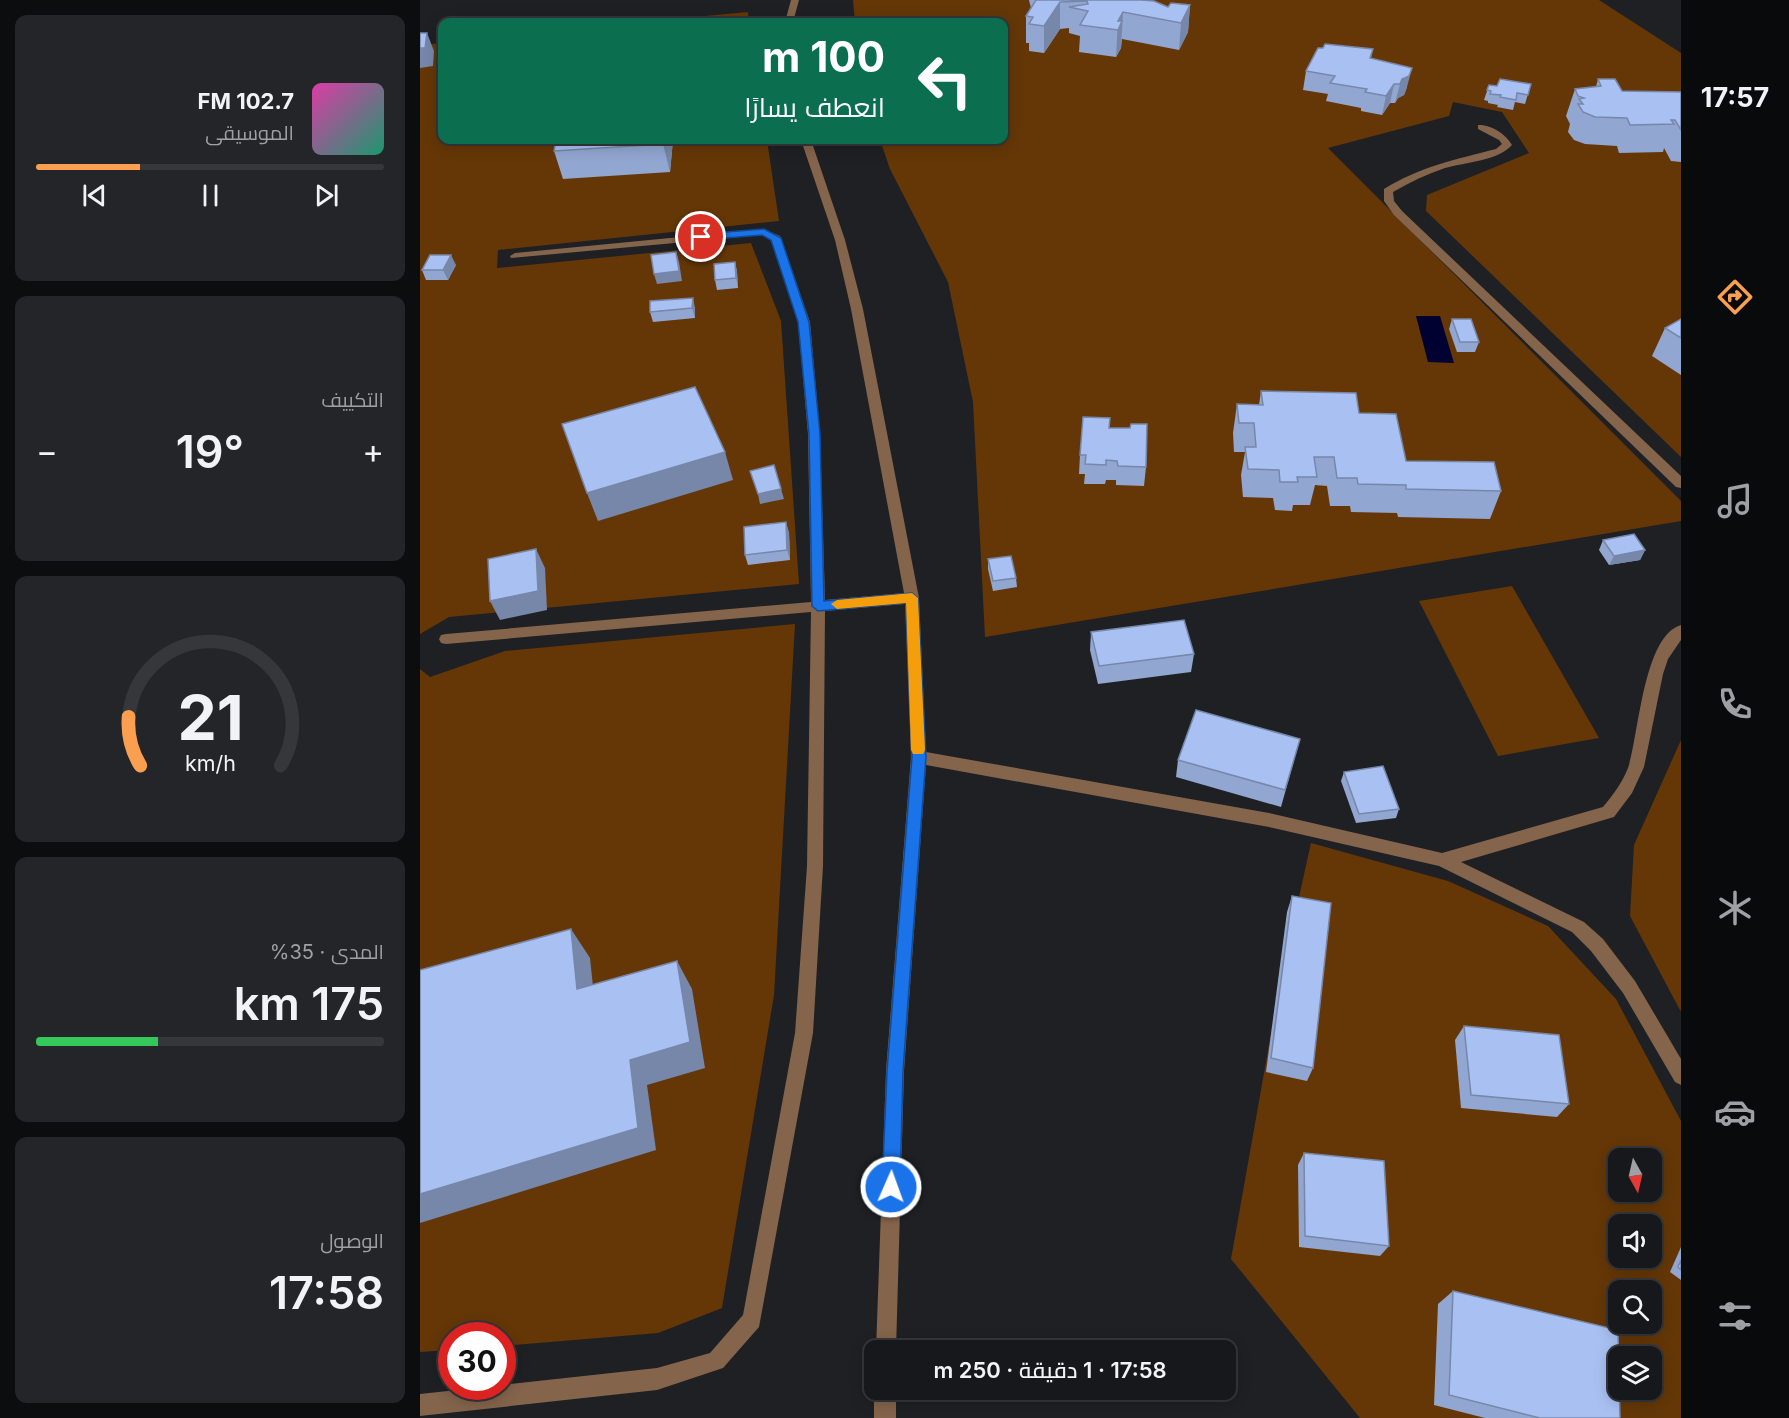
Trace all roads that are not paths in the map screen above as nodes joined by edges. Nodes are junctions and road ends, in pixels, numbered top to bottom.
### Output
1 (795, 0) edge
2 (790, 18) edge
3 (1481, 127) dead end
4 (807, 144) edge
5 (515, 256) dead end
6 (1681, 484) edge
7 (912, 598) junction
8 (818, 606) junction
9 (1681, 630) edge
10 (446, 639) dead end
11 (919, 757) junction
12 (1442, 860) junction
13 (1681, 1076) edge
14 (886, 1340) edge
15 (885, 1400) edge
16 (420, 1405) edge
17 (885, 1418) edge

1 - 2 street
3 - 6 street
4 - 7 street
5 - 8 street
7 - 8 street
7 - 11 street
8 - 10 street
8 - 16 street
9 - 12 street
11 - 12 street
11 - 14 street
12 - 13 street
15 - 17 street

